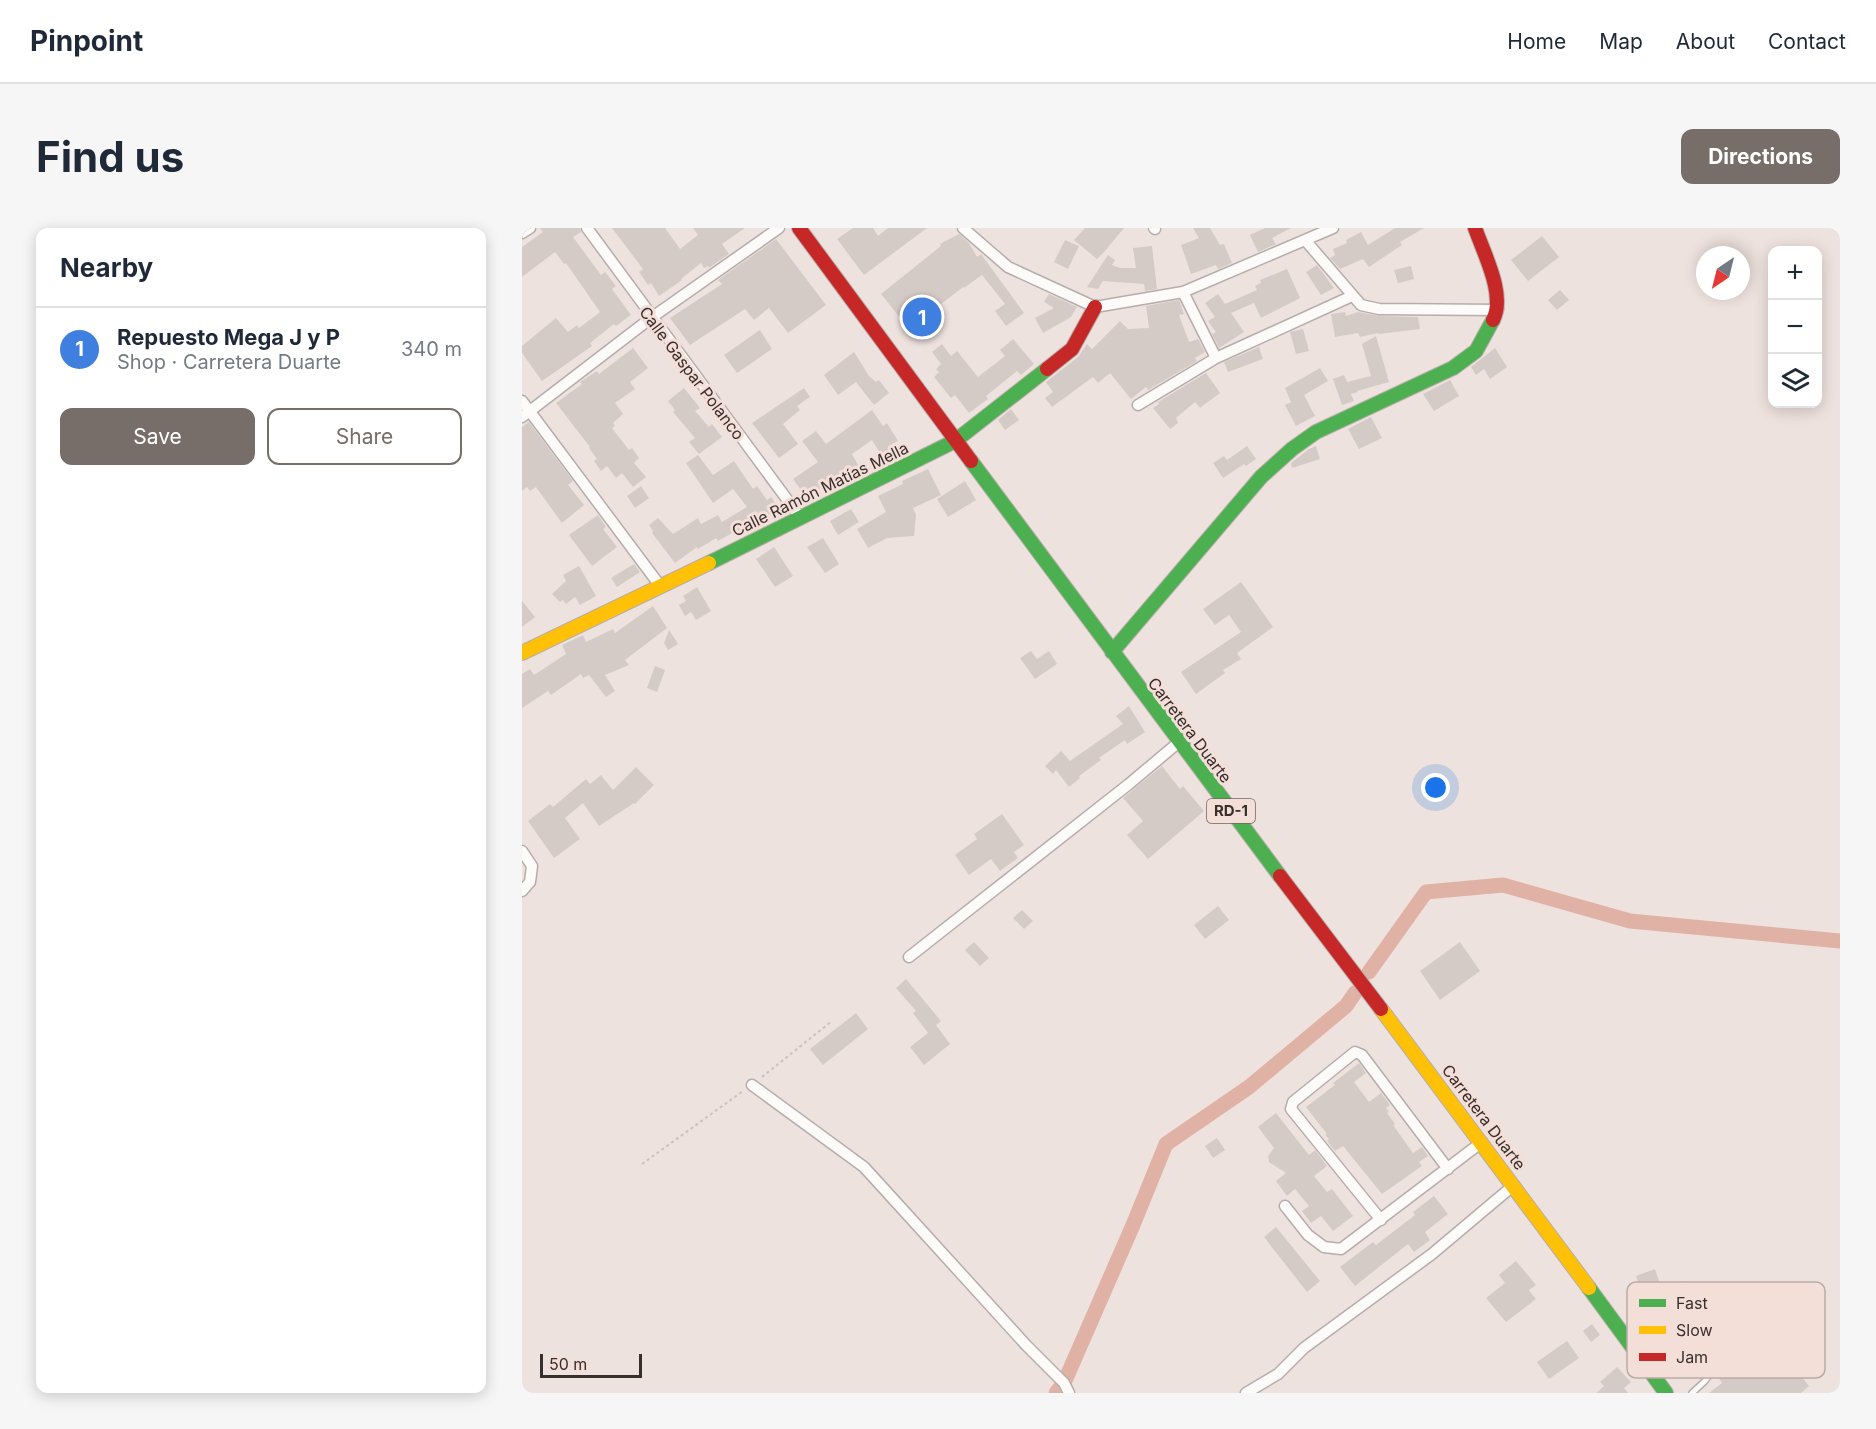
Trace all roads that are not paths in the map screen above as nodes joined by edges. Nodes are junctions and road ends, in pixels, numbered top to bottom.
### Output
1 (530, 228) edge
2 (586, 228) edge
3 (779, 228) edge
4 (799, 228) edge
5 (963, 228) edge
6 (1332, 228) edge
7 (1475, 228) edge
8 (522, 233) edge
9 (1305, 240) junction
10 (1183, 292) junction
11 (1352, 296) junction
12 (1095, 307) junction
13 (1498, 310) junction
14 (651, 318) junction
15 (1216, 357) junction
16 (522, 401) edge
17 (1138, 405) dead end
18 (526, 415) edge
19 (955, 441) junction
20 (800, 517) junction
21 (662, 587) junction
22 (1112, 652) junction
23 (522, 653) edge
24 (1179, 742) junction
25 (522, 851) edge
26 (522, 891) edge
27 (909, 957) dead end
28 (752, 1085) road end
29 (1482, 1143) junction
30 (1448, 1169) junction
31 (1514, 1185) junction
32 (1285, 1206) dead end
33 (1381, 1220) junction
34 (1627, 1340) edge
35 (1655, 1378) edge
36 (1707, 1378) edge
37 (1069, 1393) edge
38 (1246, 1393) edge
39 (1666, 1393) edge
40 (1692, 1393) edge

1 - 8 street
2 - 14 street, Calle Gaspar Polanco
3 - 14 street
4 - 19 main road, Carretera Duarte / RD-1
5 - 12 street
6 - 9 street
7 - 13 main road
9 - 10 street
9 - 11 street
10 - 12 street
10 - 15 street
11 - 13 street
11 - 15 street
12 - 19 main road, Calle Ramón Matías Mella
13 - 22 main road
14 - 18 street
14 - 20 street, Calle Gaspar Polanco
15 - 17 street
16 - 18 street
18 - 21 street
19 - 20 main road, Calle Ramón Matías Mella
19 - 22 main road, Carretera Duarte / RD-1
20 - 21 main road, Calle Ramón Matías Mella
21 - 23 main road, Calle Ramón Matías Mella
22 - 24 main road, Carretera Duarte / RD-1
24 - 27 street
24 - 29 main road, Carretera Duarte / RD-1
25 - 26 street
28 - 37 street
29 - 30 street
29 - 31 main road, Carretera Duarte / RD-1
30 - 33 street
30 - 33 street
31 - 34 main road, Carretera Duarte / RD-1
31 - 38 street
32 - 33 street
35 - 39 main road, Carretera Duarte / RD-1
36 - 40 lane

